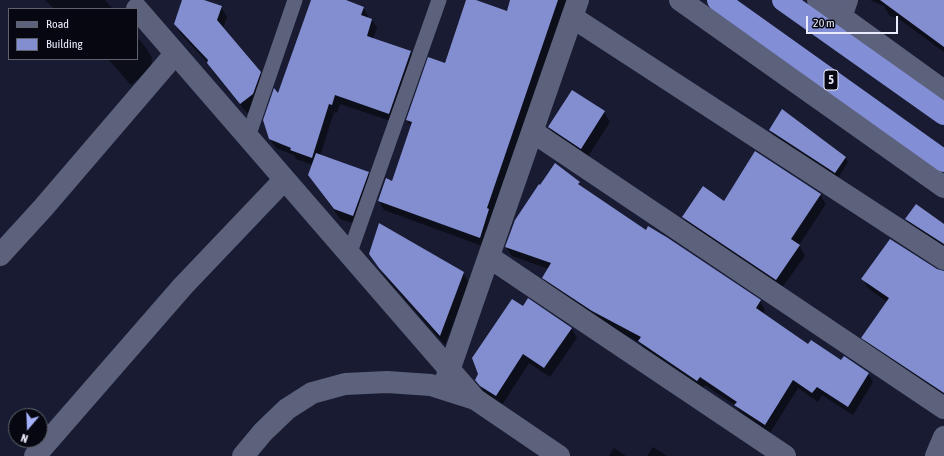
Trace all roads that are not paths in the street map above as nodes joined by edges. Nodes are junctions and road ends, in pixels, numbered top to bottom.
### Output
1 (129, 0) edge
2 (295, 0) edge
3 (439, 0) edge
4 (680, 0) edge
5 (718, 0) edge
6 (783, 0) edge
7 (818, 0) edge
8 (575, 8) edge
9 (844, 8) edge
10 (142, 9) edge
11 (175, 54) junction
12 (944, 91) edge
13 (944, 114) edge
14 (533, 132) junction
15 (248, 137) junction
16 (944, 161) edge
17 (284, 180) junction
18 (944, 187) edge
19 (0, 255) edge
20 (349, 255) junction
21 (489, 257) junction
22 (944, 259) edge
23 (446, 379) junction
24 (944, 408) edge
25 (944, 437) edge
26 (35, 456) edge
27 (243, 456) edge
28 (559, 456) edge
29 (785, 456) edge
30 (936, 456) edge

1 - 10 street
2 - 15 lane
3 - 20 lane
4 - 18 street
5 - 16 highway, 5
6 - 13 highway
7 - 9 street
8 - 14 street
8 - 22 street
9 - 12 street
10 - 11 street
11 - 15 street
11 - 19 street
14 - 21 street
14 - 24 street
15 - 17 street
17 - 20 street
17 - 26 street
20 - 23 street
21 - 23 street
21 - 29 street
23 - 27 street
23 - 28 street
25 - 30 street

